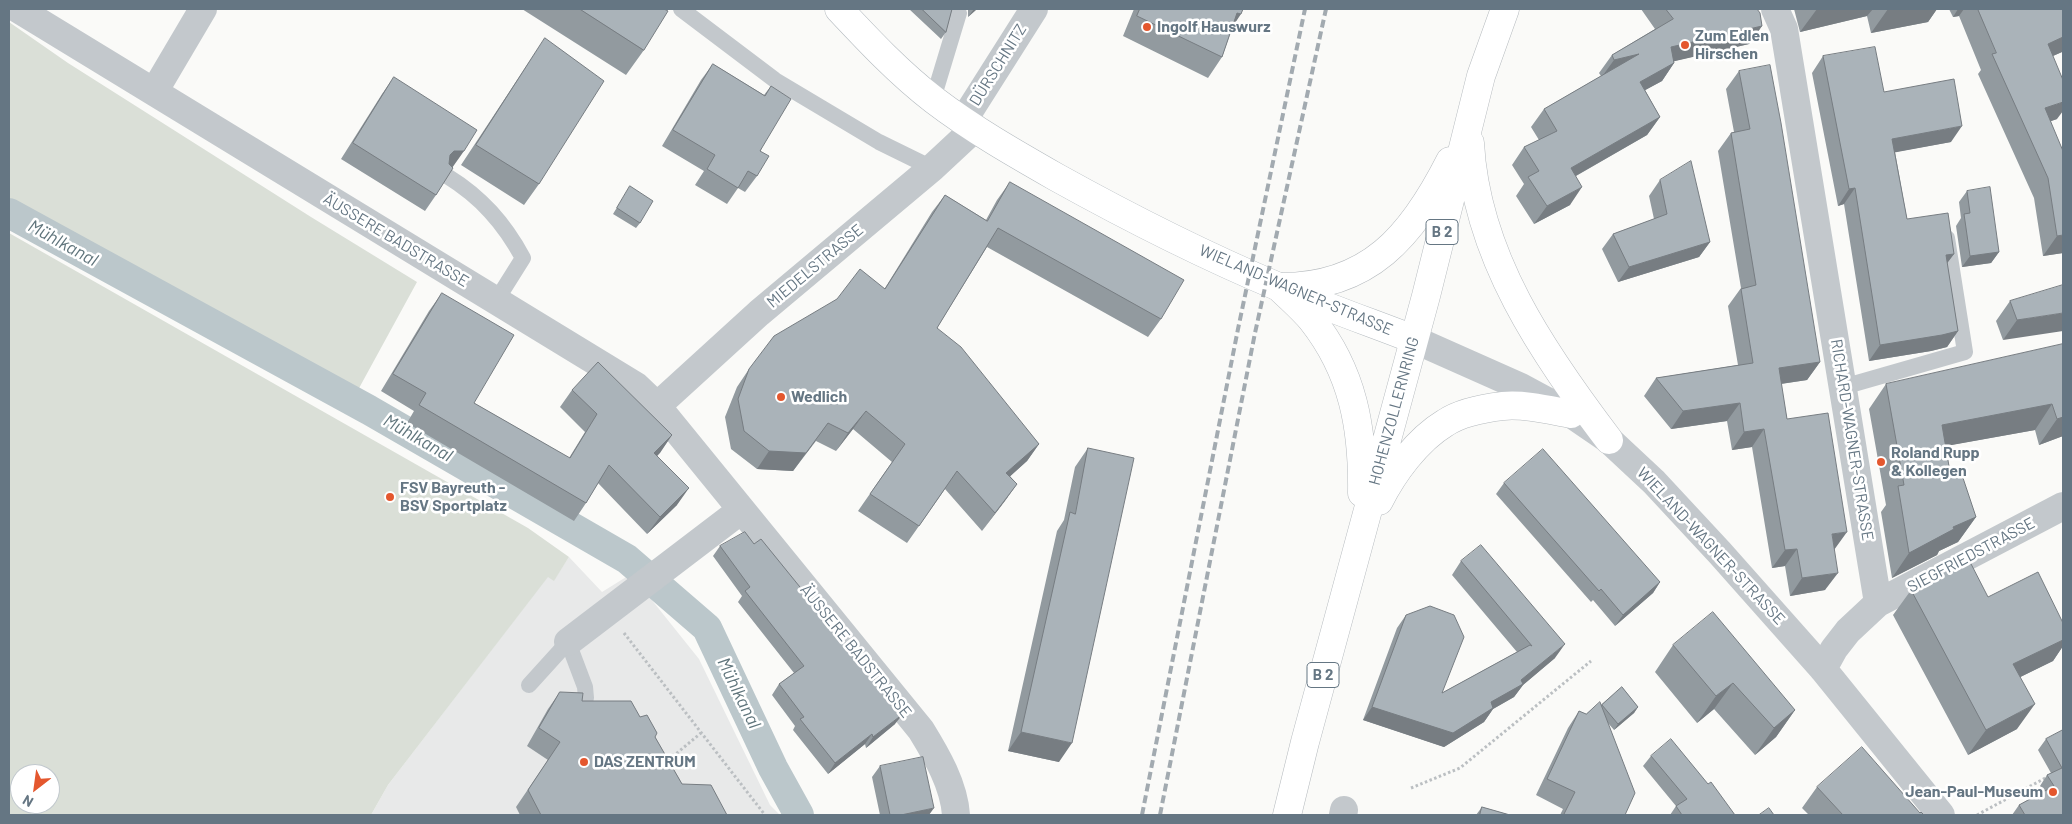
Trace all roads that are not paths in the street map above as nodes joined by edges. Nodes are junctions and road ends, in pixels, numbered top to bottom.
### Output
1 (18, 9) edge
2 (203, 9) edge
3 (681, 9) edge
4 (839, 9) edge
5 (954, 9) edge
6 (1034, 9) edge
7 (1505, 9) edge
8 (1775, 9) edge
9 (154, 92) junction
10 (933, 99) junction
11 (969, 124) junction
12 (1469, 124) junction
13 (932, 168) junction
14 (447, 176) edge
15 (1945, 220) edge
16 (1279, 287) junction
17 (496, 301) junction
18 (1413, 339) junction
19 (1843, 387) junction
20 (657, 406) junction
21 (1571, 414) junction
22 (1609, 440) junction
23 (2063, 506) edge
24 (740, 510) junction
25 (1361, 536) junction
26 (1878, 603) junction
27 (568, 642) junction
28 (1823, 669) junction
29 (529, 684) dead end
30 (586, 698) dead end
31 (956, 809) edge
32 (1288, 815) edge
33 (1941, 815) edge

1 - 9 street, ÄUSSERE BADSTRASSE
2 - 9 street
3 - 13 lane
4 - 10 main road, WIELAND-WAGNER-STRASSE
5 - 10 lane
6 - 11 street, DÜRSCHNITZ
7 - 12 main road, HOHENZOLLERNRING / B 2
8 - 19 street, RICHARD-WAGNER-STRASSE
9 - 17 street, ÄUSSERE BADSTRASSE
10 - 11 main road, WIELAND-WAGNER-STRASSE
11 - 13 street, MIEDELSTRASSE
11 - 16 main road, WIELAND-WAGNER-STRASSE
12 - 16 main road
12 - 18 main road, HOHENZOLLERNRING / B 2
12 - 22 main road
13 - 20 street, MIEDELSTRASSE
14 - 17 lane
15 - 19 lane
16 - 18 main road, WIELAND-WAGNER-STRASSE
16 - 25 main road
17 - 20 street, ÄUSSERE BADSTRASSE
18 - 21 street, WIELAND-WAGNER-STRASSE
18 - 25 main road, HOHENZOLLERNRING / B 2
19 - 26 street, RICHARD-WAGNER-STRASSE
20 - 24 street, ÄUSSERE BADSTRASSE
21 - 22 street, WIELAND-WAGNER-STRASSE
21 - 25 main road
22 - 28 street, WIELAND-WAGNER-STRASSE
23 - 26 street, SIEGFRIEDSTRASSE
24 - 27 street
24 - 31 street, ÄUSSERE BADSTRASSE
25 - 32 main road, HOHENZOLLERNRING / B 2
26 - 28 street
27 - 29 lane
27 - 30 lane
28 - 33 street

